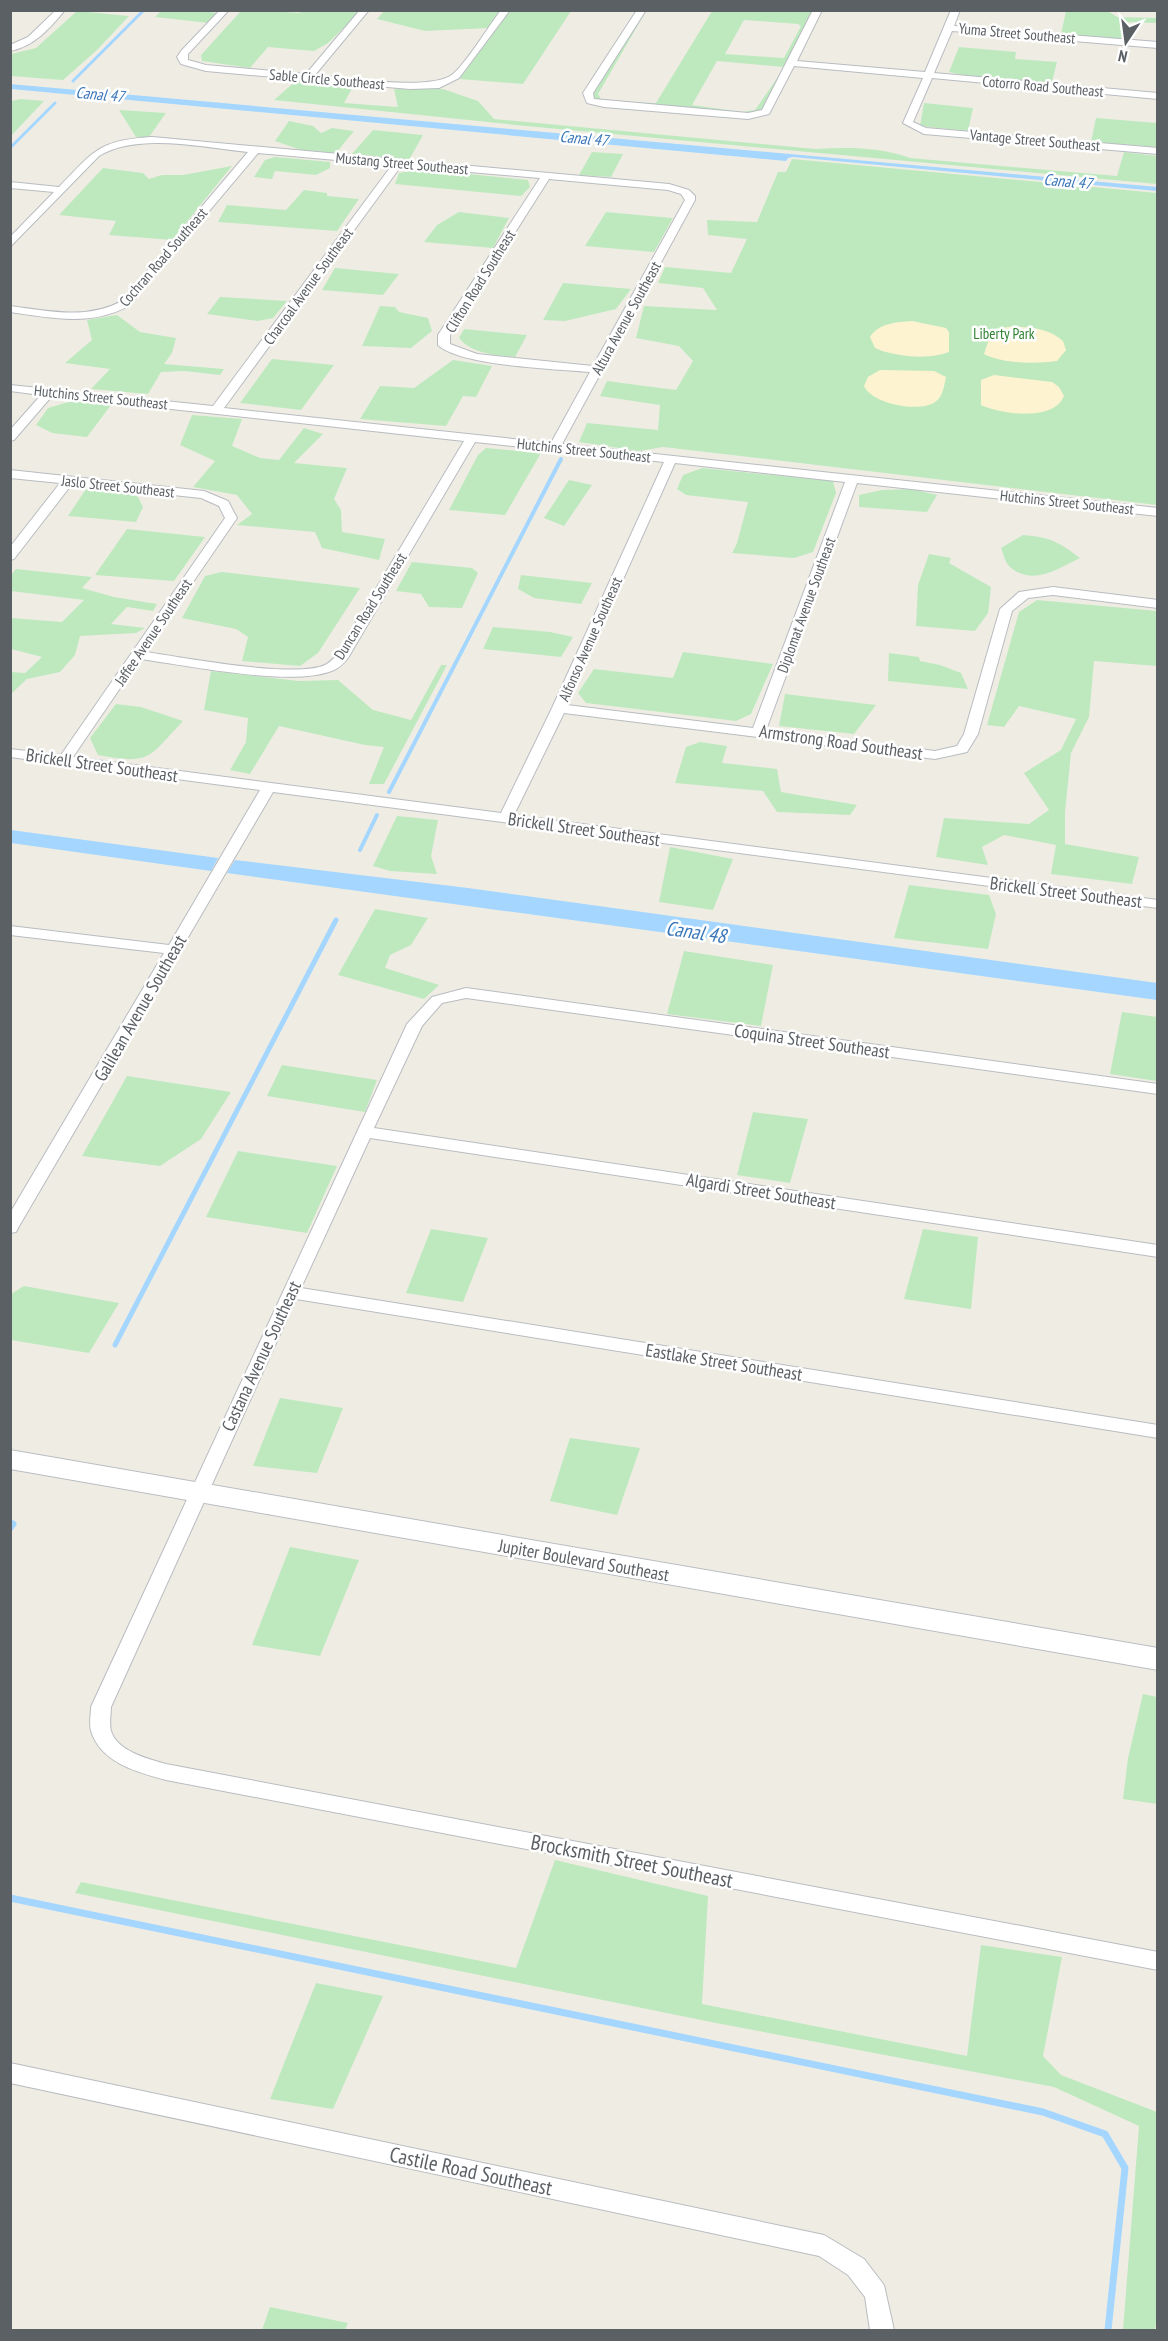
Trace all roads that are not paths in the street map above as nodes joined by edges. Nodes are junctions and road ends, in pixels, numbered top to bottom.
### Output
1 (61, 10) edge
2 (225, 10) edge
3 (365, 10) edge
4 (506, 10) edge
5 (642, 10) edge
6 (818, 10) edge
7 (956, 10) edge
8 (949, 28) junction
9 (1158, 45) edge
10 (14, 48) edge
11 (791, 63) junction
12 (928, 76) junction
13 (308, 77) junction
14 (1158, 96) edge
15 (255, 150) junction
16 (1158, 151) edge
17 (399, 163) junction
18 (546, 176) junction
19 (10, 185) edge
20 (62, 190) junction
21 (685, 192) joint
22 (10, 244) edge
23 (10, 309) edge
24 (598, 370) junction
25 (10, 388) edge
26 (49, 392) junction
27 (218, 410) junction
28 (10, 438) edge
29 (471, 438) junction
30 (555, 446) junction
31 (671, 459) junction
32 (10, 474) edge
33 (852, 479) junction
34 (68, 481) junction
35 (224, 504) joint
36 (1158, 512) edge
37 (10, 556) edge
38 (1158, 604) edge
39 (137, 656) junction
40 (559, 708) junction
41 (759, 731) junction
42 (10, 753) edge
43 (65, 759) junction
44 (268, 788) junction
45 (506, 818) junction
46 (1158, 904) edge
47 (10, 930) edge
48 (174, 950) junction
49 (466, 993) joint
50 (1158, 1089) edge
51 (365, 1132) junction
52 (10, 1228) edge
53 (1158, 1251) edge
54 (290, 1292) junction
55 (1158, 1432) edge
56 (10, 1459) edge
57 (198, 1493) junction
58 (1158, 1659) edge
59 (112, 1747) joint
60 (1158, 1961) edge
61 (10, 2073) edge
62 (882, 2331) edge

1 - 10 street
2 - 13 street, Sable Circle Southeast
3 - 13 street
4 - 13 street, Sable Circle Southeast
5 - 11 street
6 - 11 street
7 - 8 street
8 - 9 street, Yuma Street Southeast
8 - 12 street
11 - 12 street, Cotorro Road Southeast
12 - 14 street, Cotorro Road Southeast
12 - 16 street, Vantage Street Southeast
15 - 17 street, Mustang Street Southeast
15 - 20 street, Mustang Street Southeast
15 - 23 street, Cochran Road Southeast
17 - 18 street, Mustang Street Southeast
17 - 27 street, Charcoal Avenue Southeast
18 - 21 street, Mustang Street Southeast
18 - 24 street, Clifton Road Southeast
19 - 20 street
20 - 22 street
21 - 24 street, Altura Avenue Southeast
24 - 30 street, Altura Avenue Southeast
25 - 26 street, Hutchins Street Southeast
26 - 27 street, Hutchins Street Southeast
26 - 28 street
27 - 29 street, Hutchins Street Southeast
29 - 30 street, Hutchins Street Southeast
29 - 39 street, Duncan Road Southeast
30 - 31 street, Hutchins Street Southeast
31 - 33 street, Hutchins Street Southeast
31 - 40 street, Alfonso Avenue Southeast
32 - 34 street, Jaslo Street Southeast
33 - 36 street, Hutchins Street Southeast
33 - 41 street, Diplomat Avenue Southeast
34 - 35 street, Jaslo Street Southeast
34 - 37 street
35 - 39 street, Jaffee Avenue Southeast
38 - 41 street, Armstrong Road Southeast
39 - 43 street, Jaffee Avenue Southeast
40 - 41 street, Armstrong Road Southeast
40 - 45 street, Alfonso Avenue Southeast
42 - 43 street, Brickell Street Southeast
43 - 44 street, Brickell Street Southeast
44 - 45 street, Brickell Street Southeast
44 - 48 street, Galilean Avenue Southeast
45 - 46 street, Brickell Street Southeast
47 - 48 street
48 - 52 street, Galilean Avenue Southeast
49 - 50 street, Coquina Street Southeast
49 - 51 street, Castana Avenue Southeast
51 - 53 street, Algardi Street Southeast
51 - 54 street, Castana Avenue Southeast
54 - 55 street, Eastlake Street Southeast
54 - 57 street, Castana Avenue Southeast
56 - 57 street, Jupiter Boulevard Southeast
57 - 58 street, Jupiter Boulevard Southeast
57 - 59 street, Castana Avenue Southeast
59 - 60 street, Brocksmith Street Southeast
61 - 62 street, Castile Road Southeast

